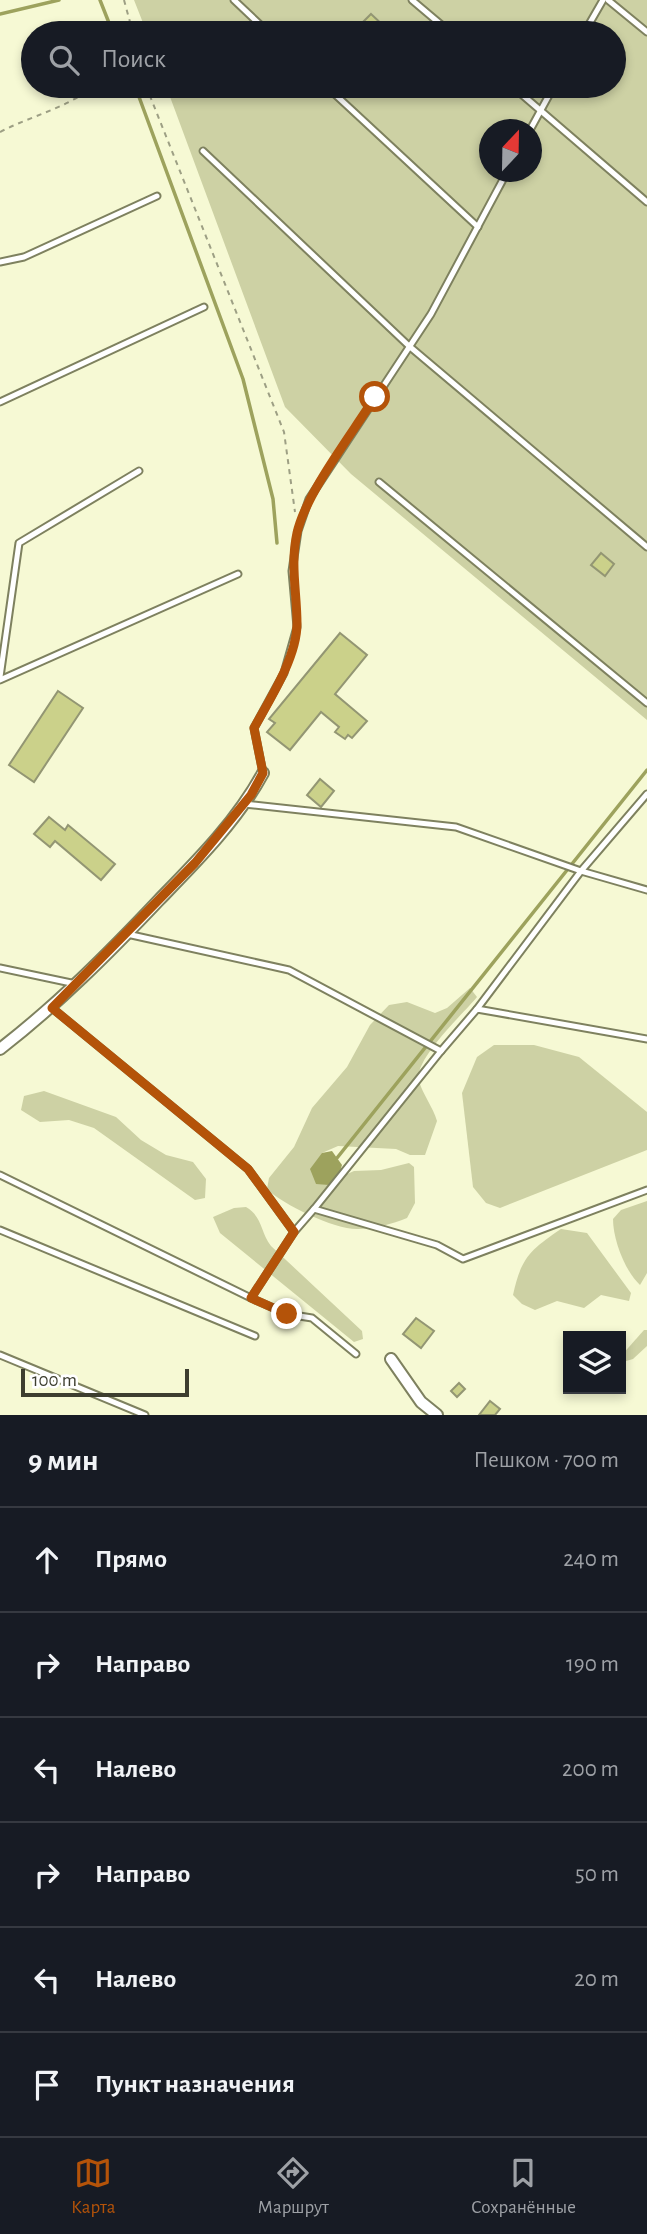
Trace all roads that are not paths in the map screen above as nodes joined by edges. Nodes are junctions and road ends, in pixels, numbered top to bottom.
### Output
1 (233, 0) edge
2 (412, 0) edge
3 (603, 0) edge
4 (608, 0) edge
5 (256, 21) edge
6 (437, 21) edge
7 (591, 21) edge
8 (647, 32) edge
9 (339, 98) edge
10 (526, 98) edge
11 (547, 98) edge
12 (540, 110) junction
13 (536, 119) edge
14 (203, 151) dead end
15 (502, 182) edge
16 (157, 196) dead end
17 (647, 202) edge
18 (478, 227) junction
19 (0, 262) edge
20 (204, 307) dead end
21 (409, 346) junction
22 (0, 402) edge
23 (139, 471) dead end
24 (379, 482) dead end
25 (647, 547) edge
26 (238, 574) dead end
27 (0, 678) edge
28 (647, 703) edge
29 (263, 773) joint
30 (647, 794) edge
31 (243, 804) junction
32 (581, 871) junction
33 (647, 890) edge
34 (127, 934) junction
35 (0, 968) edge
36 (76, 984) junction
37 (52, 1008) junction
38 (477, 1009) junction
39 (647, 1040) edge
40 (0, 1049) edge
41 (441, 1051) junction
42 (0, 1175) edge
43 (647, 1190) edge
44 (314, 1209) junction
45 (0, 1230) edge
46 (294, 1232) junction
47 (251, 1298) junction
48 (255, 1336) dead end
49 (356, 1354) dead end
50 (0, 1355) edge
51 (391, 1359) dead end
52 (145, 1415) edge
53 (437, 1415) edge

1 - 5 lane
2 - 6 lane
3 - 7 lane
4 - 8 lane
9 - 18 lane
10 - 12 lane
11 - 12 lane
12 - 13 lane
12 - 17 lane
14 - 21 lane
15 - 18 lane
16 - 19 lane
18 - 21 lane
20 - 22 lane
21 - 25 lane
21 - 29 lane
23 - 27 lane
24 - 28 lane
26 - 27 lane
29 - 31 street
30 - 32 lane
31 - 32 lane
31 - 34 street
32 - 33 lane
32 - 38 lane
34 - 36 street
34 - 41 lane
35 - 36 lane
36 - 37 street
37 - 40 street
37 - 46 lane
38 - 39 lane
38 - 41 lane
41 - 44 lane
42 - 47 lane
43 - 44 lane
44 - 46 lane
45 - 48 lane
46 - 47 lane
47 - 49 lane
50 - 52 lane
51 - 53 street

